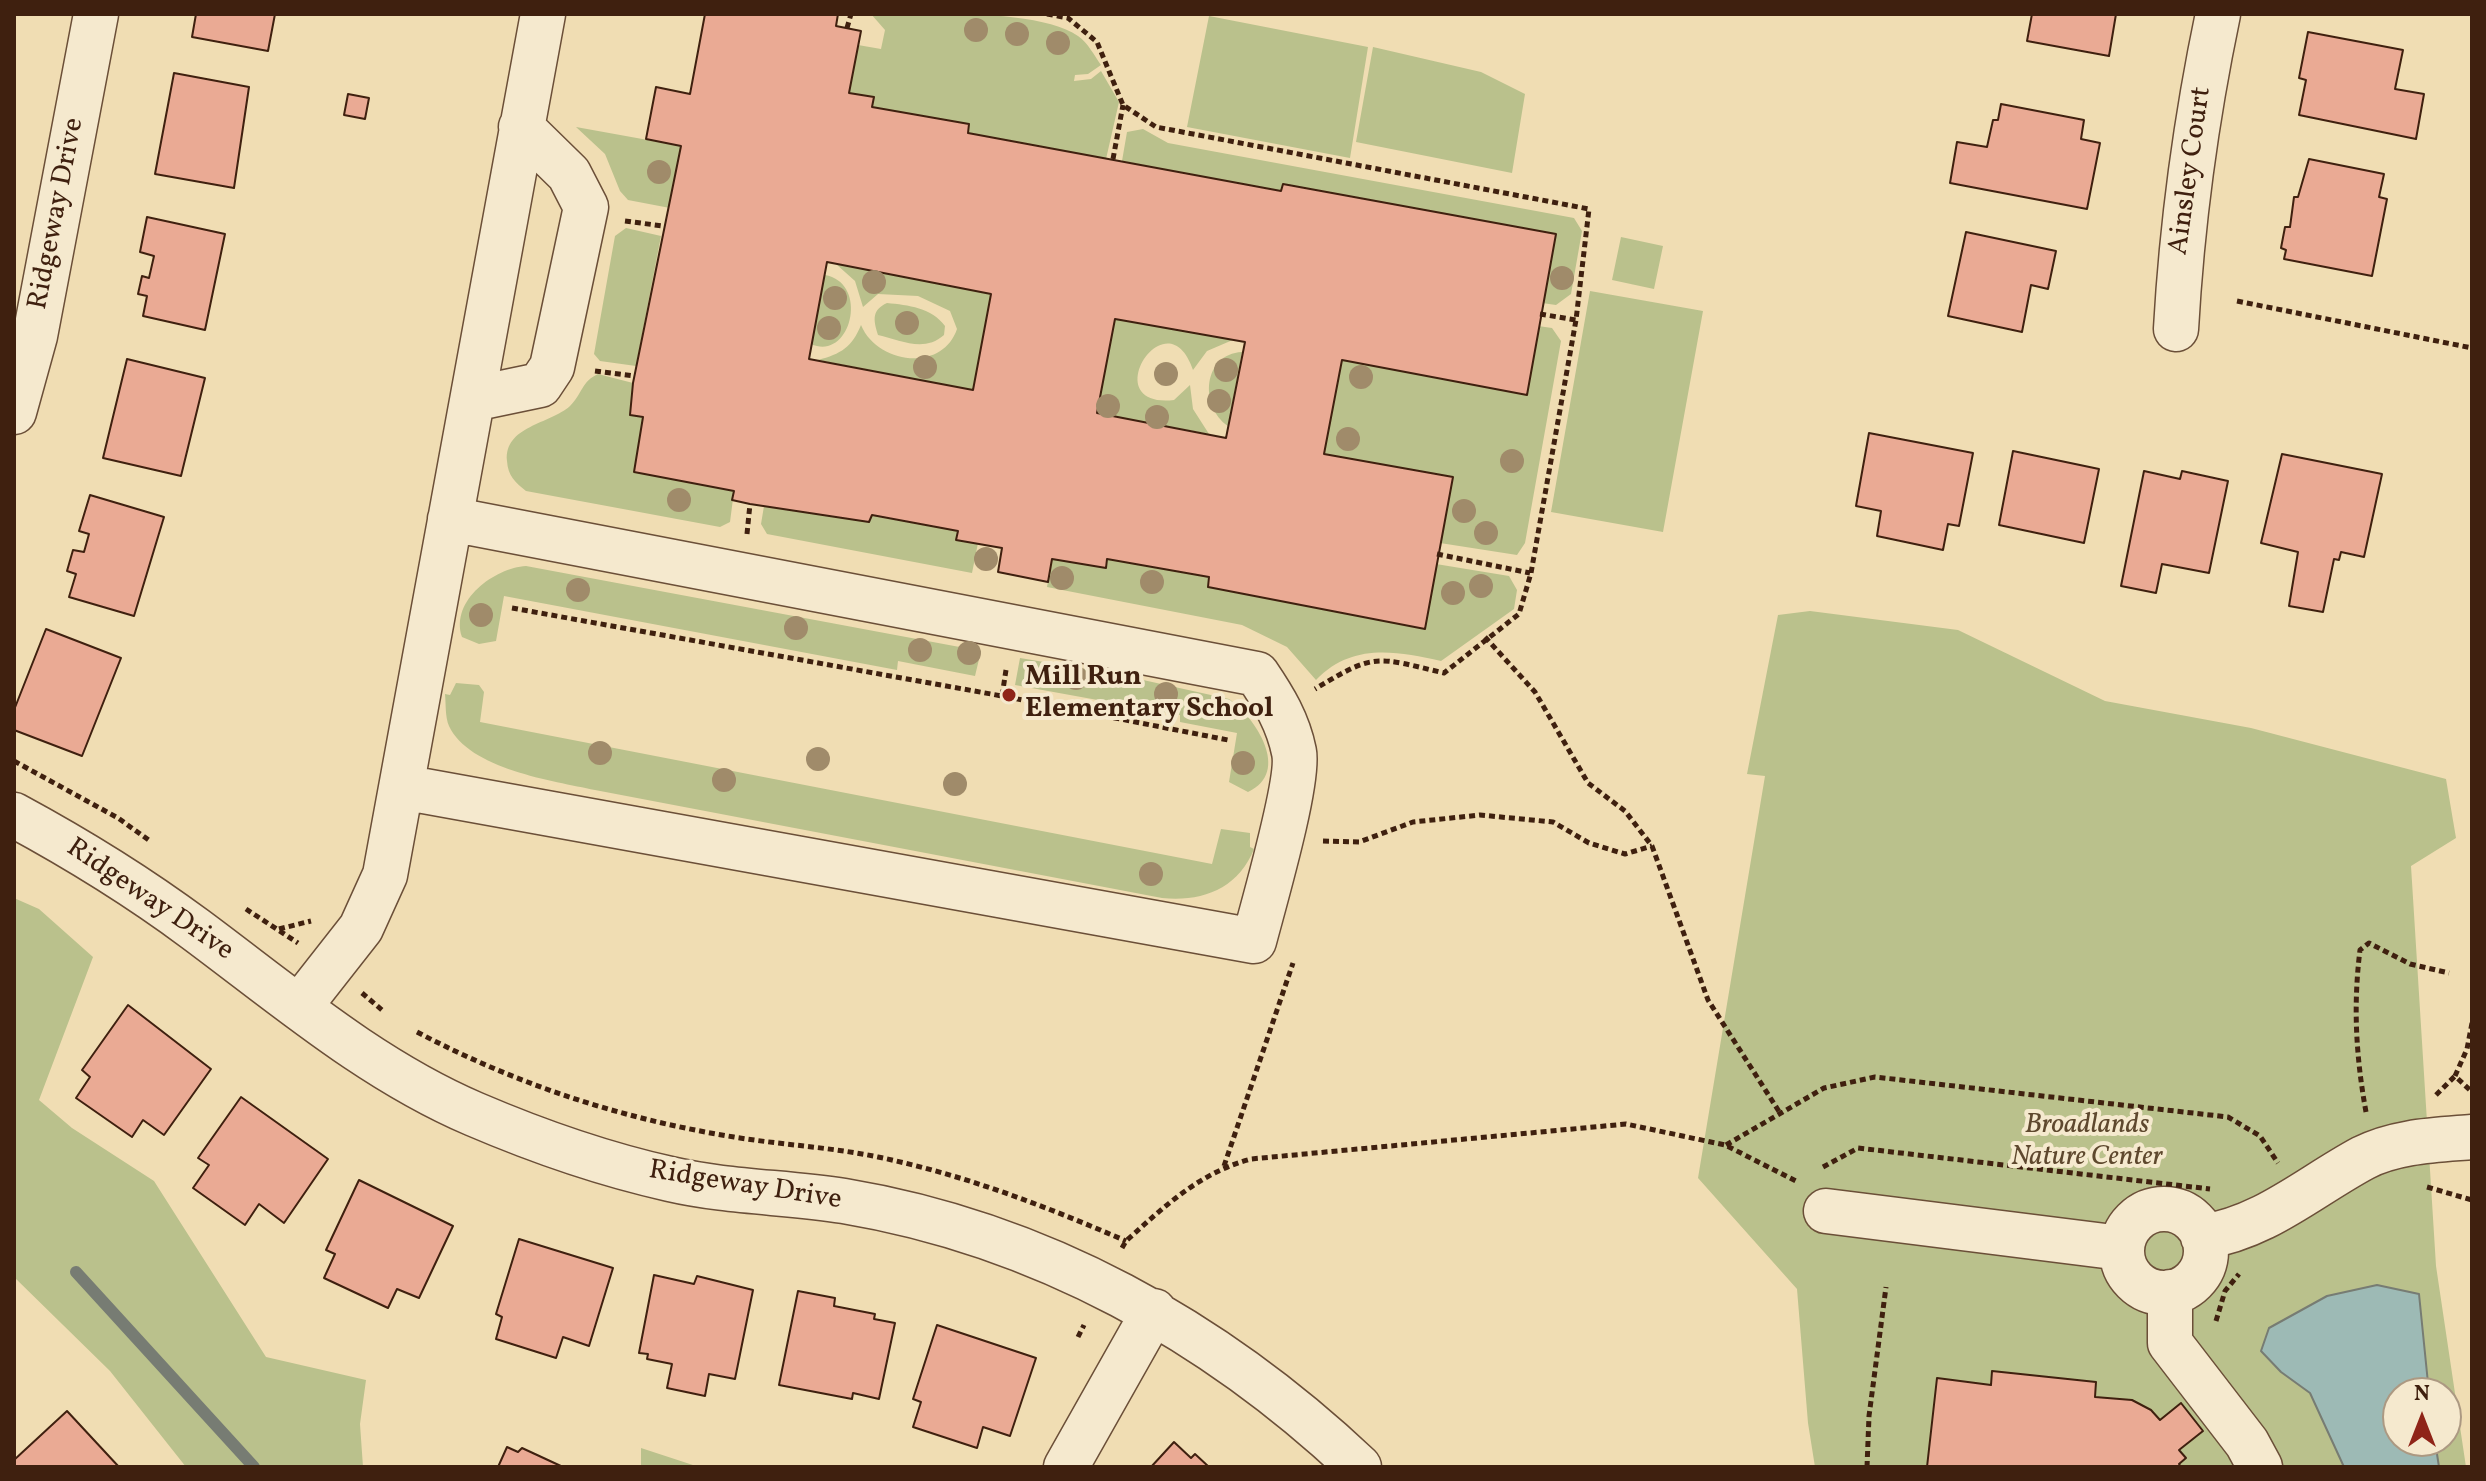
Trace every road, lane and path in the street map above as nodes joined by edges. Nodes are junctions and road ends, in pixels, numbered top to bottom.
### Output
1 (96, 14) edge
2 (543, 14) edge
3 (851, 14) edge
4 (1047, 14) edge
5 (2218, 14) edge
6 (847, 28) dead end
7 (1123, 105) junction
8 (521, 127) junction
9 (1113, 159) dead end
10 (612, 219) dead end
11 (663, 226) dead end
12 (2237, 301) dead end
13 (1540, 314) dead end
14 (1576, 320) junction
15 (2176, 329) dead end
16 (2472, 348) edge
17 (592, 370) dead end
18 (634, 376) dead end
19 (473, 399) junction
20 (14, 412) edge
21 (750, 504) dead end
22 (450, 519) junction
23 (747, 538) dead end
24 (1437, 554) dead end
25 (1531, 573) junction
26 (512, 608) dead end
27 (1485, 637) junction
28 (1007, 661) dead end
29 (1313, 690) dead end
30 (1002, 696) junction
31 (1228, 740) dead end
32 (14, 761) edge
33 (402, 787) junction
34 (14, 815) edge
35 (1314, 841) dead end
36 (154, 844) dead end
37 (1652, 846) junction
38 (238, 903) dead end
39 (330, 966) junction
40 (2449, 973) dead end
41 (299, 1007) junction
42 (384, 1011) dead end
43 (2472, 1023) edge
44 (407, 1026) dead end
45 (2455, 1076) junction
46 (2472, 1092) edge
47 (2423, 1101) dead end
48 (2381, 1111) dead end
49 (1780, 1113) junction
50 (2366, 1113) junction
51 (2353, 1121) dead end
52 (2472, 1137) edge
53 (1725, 1145) junction
54 (2292, 1158) dead end
55 (2280, 1165) junction
56 (1820, 1168) dead end
57 (2269, 1173) dead end
58 (2421, 1186) dead end
59 (2226, 1191) dead end
60 (1816, 1193) joint
61 (2472, 1200) edge
62 (2203, 1237) junction
63 (2121, 1248) junction
64 (2248, 1269) dead end
65 (1886, 1287) dead end
66 (2170, 1292) junction
67 (1154, 1311) junction
68 (2216, 1328) dead end
69 (1066, 1467) edge
70 (1359, 1467) edge
71 (1867, 1467) edge
72 (2260, 1467) edge

1 - 20 street, Ridgeway Drive
2 - 8 street
3 - 6 path
4 - 7 path
5 - 15 street, Ainsley Court
7 - 9 path
7 - 14 path
8 - 19 street
8 - 19 street
10 - 11 path
12 - 16 path
13 - 14 path
14 - 25 path
17 - 18 path
19 - 22 street
21 - 23 path
22 - 33 street
22 - 33 street
24 - 25 path
25 - 27 path
26 - 30 path
27 - 29 path
27 - 37 path
28 - 30 path
30 - 31 path
32 - 36 path
33 - 39 street
34 - 41 street, Ridgeway Drive
35 - 37 path
37 - 49 path
38 - 39 path
39 - 41 street
39 - 42 path
40 - 50 path
41 - 67 street, Ridgeway Drive
43 - 45 path
44 - 53 path
45 - 46 path
45 - 47 path
48 - 50 path
49 - 53 path
49 - 55 path
50 - 51 path
52 - 62 street
53 - 60 path
54 - 55 path
55 - 57 path
56 - 59 path
58 - 61 path
60 - 63 street
62 - 63 street
62 - 66 street
63 - 66 street
64 - 68 path
65 - 71 path
66 - 72 street
67 - 69 street
67 - 70 street, Ridgeway Drive

